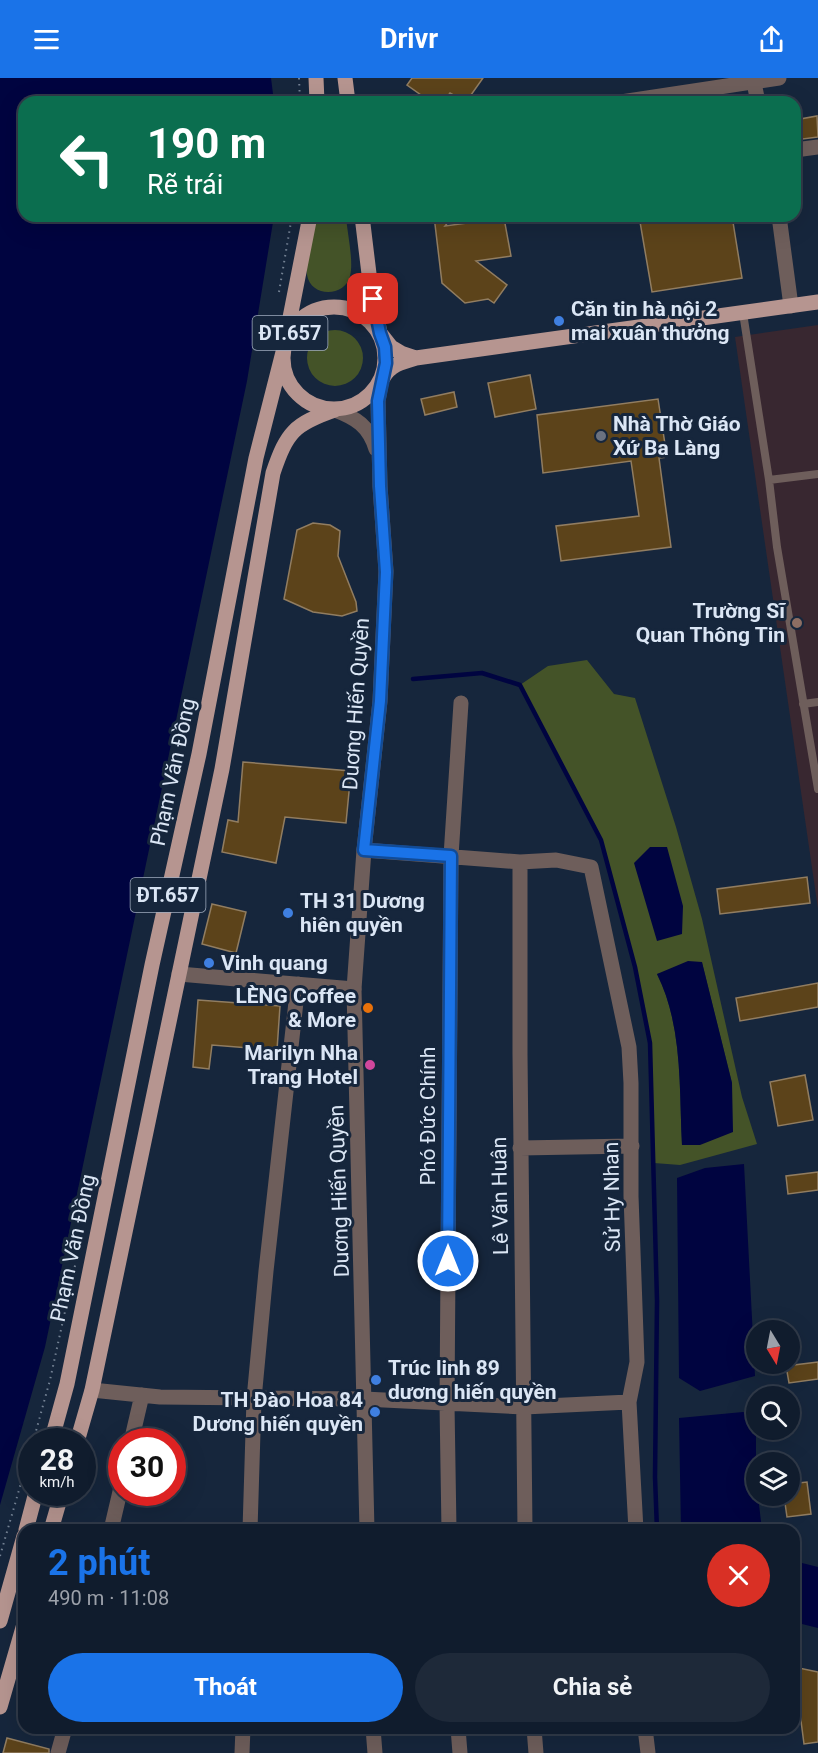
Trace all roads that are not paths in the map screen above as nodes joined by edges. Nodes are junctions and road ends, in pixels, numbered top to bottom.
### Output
1 (316, 78) edge
2 (345, 78) edge
3 (778, 78) edge
4 (754, 80) edge
5 (317, 96) edge
6 (347, 96) edge
7 (657, 96) edge
8 (757, 96) edge
9 (818, 147) edge
10 (801, 149) edge
11 (309, 222) edge
12 (363, 222) edge
13 (779, 222) edge
14 (818, 302) edge
15 (791, 306) junction
16 (743, 313) junction
17 (380, 333) junction
18 (284, 348) junction
19 (416, 358) junction
20 (383, 378) junction
21 (335, 410) junction
22 (379, 457) junction
23 (818, 474) edge
24 (770, 480) junction
25 (818, 702) edge
26 (461, 703) dead end
27 (803, 704) junction
28 (818, 784) edge
29 (364, 850) junction
30 (451, 856) junction
31 (520, 862) junction
32 (179, 974) junction
33 (298, 984) junction
34 (354, 989) junction
35 (632, 1146) junction
36 (520, 1148) junction
37 (67, 1384) junction
38 (92, 1390) junction
39 (142, 1395) junction
40 (254, 1399) junction
41 (364, 1399) junction
42 (630, 1402) junction
43 (447, 1404) junction
44 (524, 1407) junction
45 (55, 1428) edge
46 (81, 1428) edge
47 (134, 1428) edge
48 (32, 1506) edge
49 (58, 1506) edge
50 (117, 1506) edge
51 (28, 1524) edge
52 (53, 1524) edge
53 (112, 1524) edge
54 (250, 1524) edge
55 (367, 1524) edge
56 (449, 1524) edge
57 (525, 1524) edge
58 (636, 1524) edge
59 (18, 1557) edge
60 (0, 1621) edge
61 (18, 1645) edge
62 (0, 1707) edge
63 (63, 1734) edge
64 (243, 1734) edge
65 (374, 1734) edge
66 (458, 1734) edge
67 (534, 1734) edge
68 (646, 1734) edge
69 (57, 1753) edge
70 (242, 1753) edge
71 (375, 1753) edge
72 (460, 1753) edge
73 (536, 1753) edge
74 (648, 1753) edge

1 - 5 main road
2 - 6 main road
3 - 4 street
4 - 7 street
4 - 8 street
9 - 10 street
11 - 18 main road, Phạm Văn Đồng / ĐT.657
12 - 17 main road
13 - 15 street
14 - 15 main road
15 - 16 main road
16 - 19 main road
16 - 24 lane
17 - 18 main road, ĐT.657
17 - 19 main road
17 - 20 main road
18 - 21 main road, ĐT.657
18 - 37 main road, Phạm Văn Đồng / ĐT.657
19 - 20 main road
20 - 21 main road, ĐT.657
20 - 22 street, Duơng Hiến Quyền
21 - 22 street, Duơng Hiến Quyền
21 - 32 main road, ĐT.657
22 - 29 street, Duơng Hiến Quyền
23 - 24 lane
24 - 27 lane
25 - 27 lane
26 - 30 street, Phó Đức Chính
27 - 28 lane
29 - 30 street
29 - 34 street, Duơng Hiến Quyền
30 - 31 street
30 - 43 street, Phó Đức Chính
31 - 35 street, Sử Hy Nhan
31 - 36 street, Lê Văn Huân
32 - 33 street
32 - 38 main road, ĐT.657
33 - 34 street
33 - 40 street
34 - 41 street, Duơng Hiến Quyền
35 - 36 street
35 - 42 street, Sử Hy Nhan
36 - 44 street, Lê Văn Huân
37 - 38 main road
37 - 45 main road, Phạm Văn Đồng / ĐT.657
38 - 39 street
38 - 46 main road, ĐT.657
39 - 40 street
39 - 47 street
40 - 41 street
40 - 54 street
41 - 43 street
41 - 55 street, Duơng Hiến Quyền
42 - 44 street
42 - 58 street, Sử Hy Nhan
43 - 44 street
43 - 56 street, Phó Đức Chính
44 - 57 street, Lê Văn Huân
48 - 51 main road
49 - 52 main road
50 - 53 street
59 - 60 main road
61 - 62 main road
63 - 69 street
64 - 70 street
65 - 71 street
66 - 72 street
67 - 73 street
68 - 74 street

